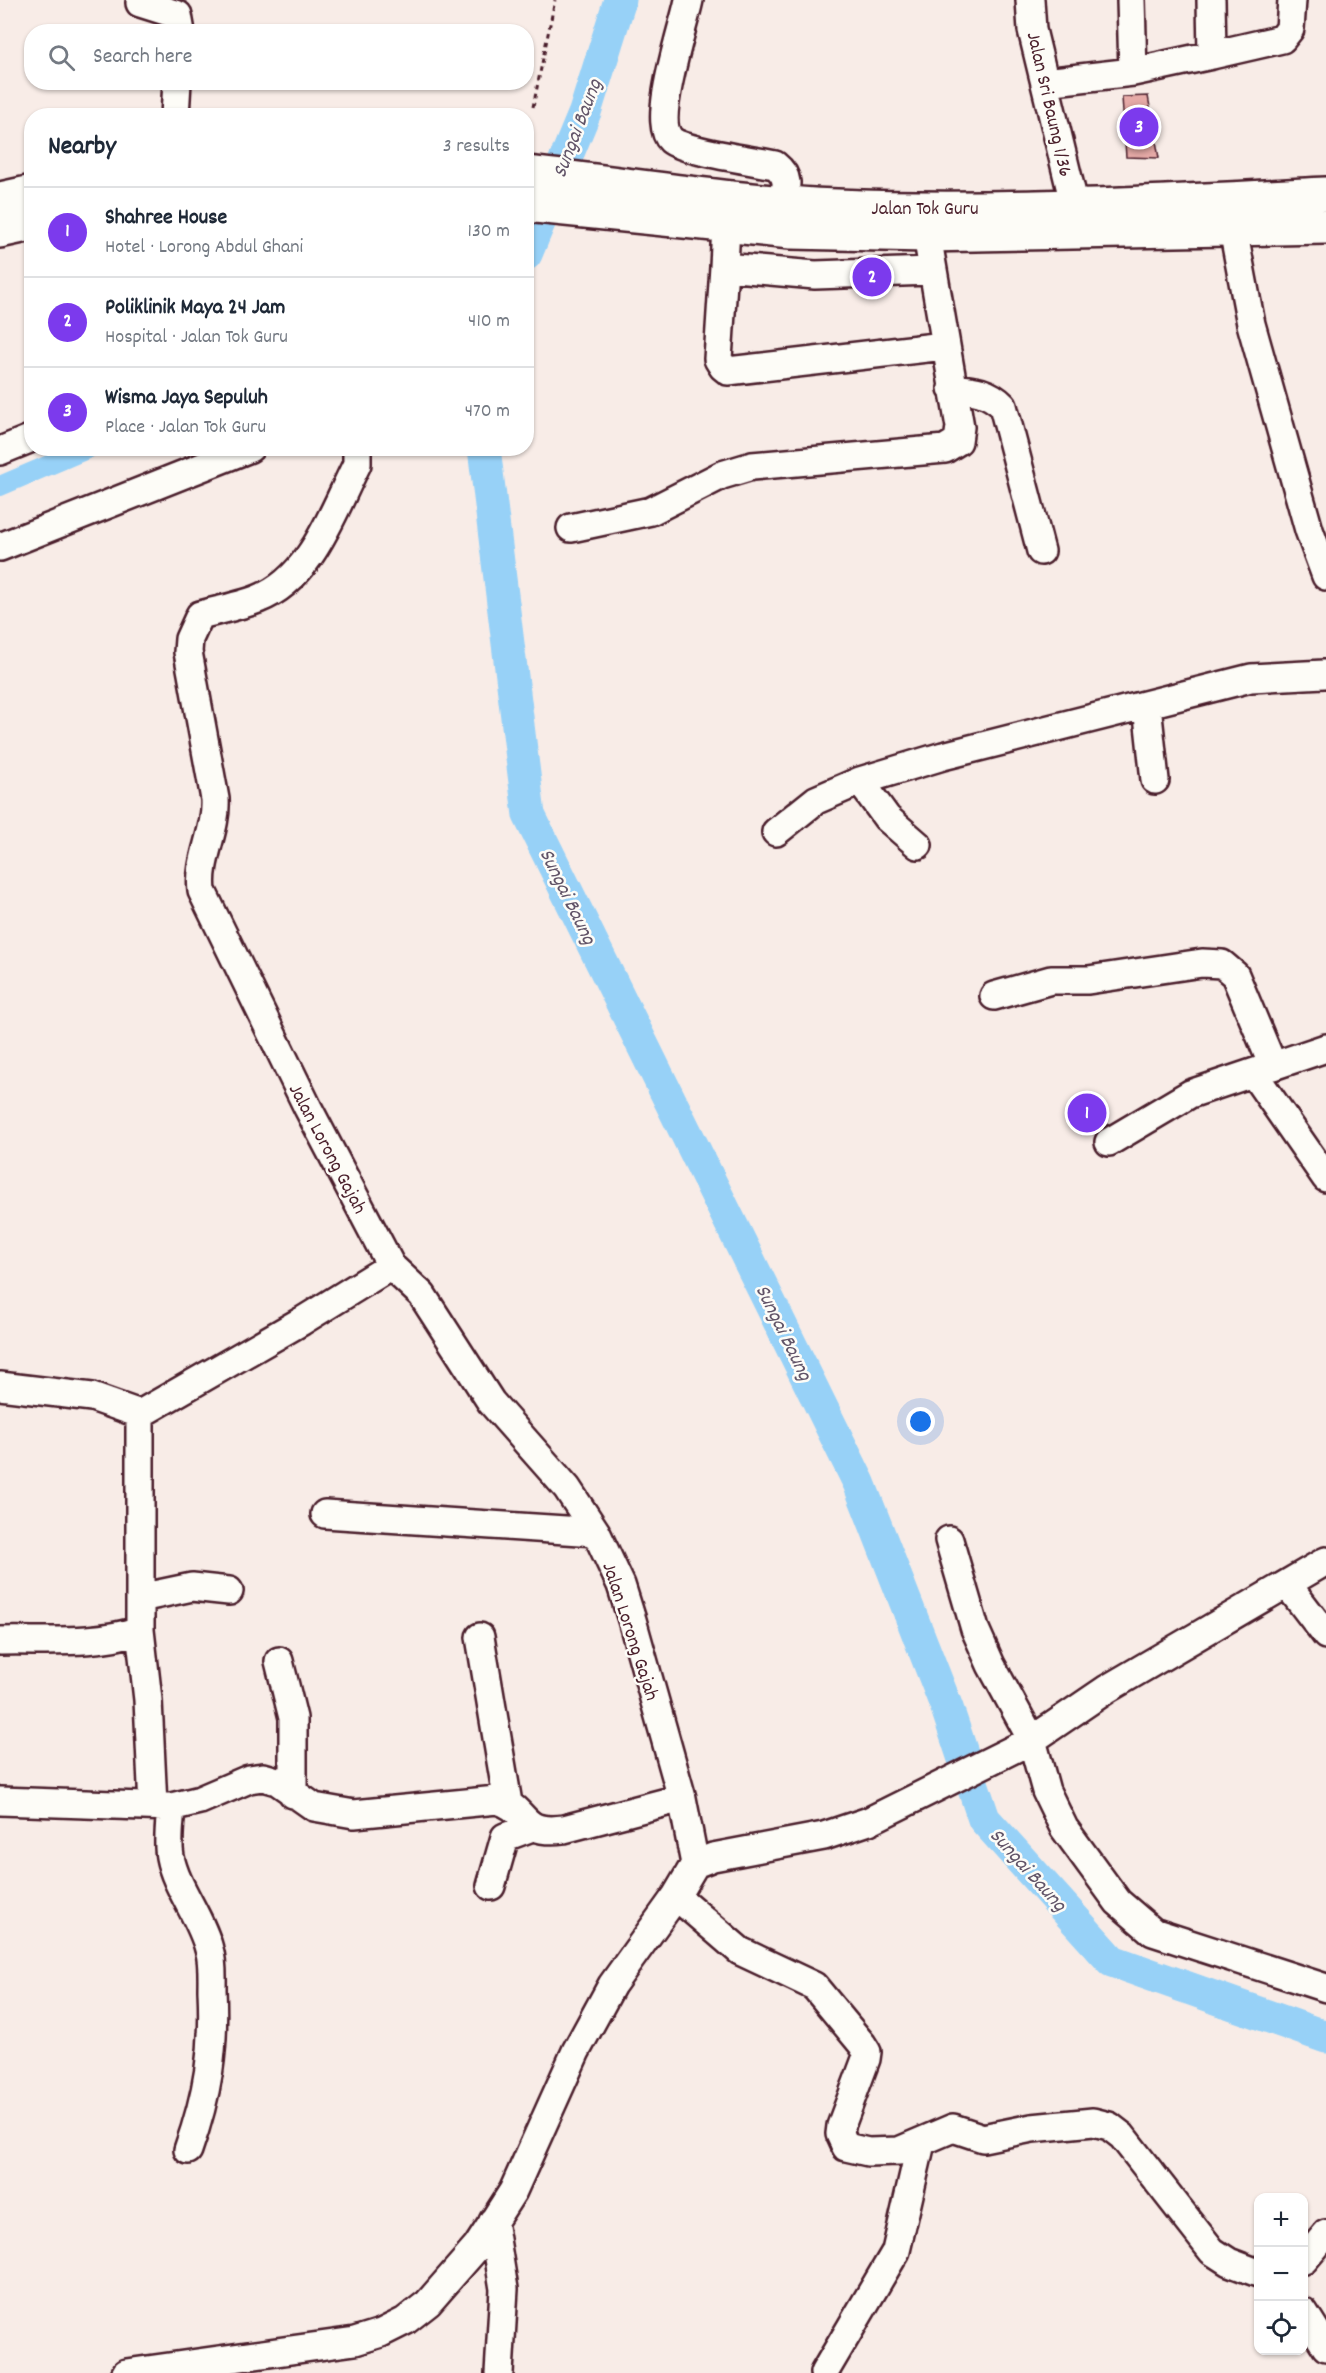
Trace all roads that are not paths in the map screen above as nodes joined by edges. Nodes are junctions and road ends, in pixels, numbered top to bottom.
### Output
1 (689, 0) edge
2 (1030, 0) edge
3 (1131, 0) edge
4 (1211, 0) edge
5 (1292, 0) edge
6 (140, 3) dead end
7 (180, 24) edge
8 (1212, 55) junction
9 (1133, 72) junction
10 (1045, 82) junction
11 (177, 90) edge
12 (175, 108) edge
13 (534, 174) edge
14 (24, 194) edge
15 (1326, 194) edge
16 (0, 199) edge
17 (782, 203) junction
18 (534, 206) edge
19 (1075, 207) junction
20 (726, 225) junction
21 (24, 226) edge
22 (1326, 227) edge
23 (1233, 229) junction
24 (0, 231) edge
25 (927, 235) junction
26 (724, 267) junction
27 (932, 271) junction
28 (944, 346) junction
29 (952, 388) junction
30 (24, 441) edge
31 (0, 451) edge
32 (230, 456) edge
33 (357, 456) edge
34 (571, 528) dead end
35 (0, 547) edge
36 (1041, 551) dead end
37 (1326, 576) edge
38 (1325, 676) edge
39 (1147, 706) junction
40 (1155, 780) dead end
41 (860, 781) junction
42 (776, 832) dead end
43 (918, 845) dead end
44 (994, 996) dead end
45 (1326, 1048) edge
46 (1263, 1070) junction
47 (1109, 1142) dead end
48 (1326, 1178) edge
49 (391, 1266) junction
50 (0, 1386) edge
51 (140, 1414) junction
52 (325, 1514) dead end
53 (596, 1532) junction
54 (949, 1540) dead end
55 (1326, 1561) edge
56 (1287, 1584) junction
57 (229, 1591) dead end
58 (140, 1598) junction
59 (140, 1630) junction
60 (1326, 1635) edge
61 (480, 1637) dead end
62 (0, 1641) edge
63 (279, 1661) dead end
64 (1031, 1740) junction
65 (293, 1794) junction
66 (682, 1798) junction
67 (0, 1800) edge
68 (508, 1803) junction
69 (162, 1806) junction
70 (532, 1827) junction
71 (695, 1864) junction
72 (491, 1886) dead end
73 (676, 1896) junction
74 (1326, 1988) edge
75 (921, 2143) junction
76 (188, 2150) dead end
77 (494, 2222) junction
78 (1326, 2234) edge
79 (1308, 2255) edge
80 (1254, 2271) edge
81 (1308, 2318) edge
82 (1326, 2347) edge
83 (126, 2373) edge
84 (499, 2373) edge
85 (824, 2373) edge

1 - 17 street
2 - 10 street, Jalan Sri Baung 1/36
3 - 9 street
4 - 8 street
5 - 8 street
6 - 7 street
8 - 9 street
9 - 10 street
10 - 19 street, Jalan Sri Baung 1/36
11 - 12 street
13 - 17 main road, Jalan Tok Guru
14 - 16 main road
15 - 19 main road, Jalan Tok Guru
17 - 19 main road, Jalan Tok Guru
18 - 20 main road, Jalan Tok Guru
20 - 25 main road, Jalan Tok Guru
20 - 26 street
21 - 24 main road
22 - 23 main road, Jalan Tok Guru
23 - 25 main road, Jalan Tok Guru
23 - 37 street
25 - 27 street
26 - 27 street
26 - 28 street
27 - 28 street
28 - 29 street
29 - 34 street
29 - 36 street
30 - 31 street
32 - 35 street
33 - 49 street, Jalan Lorong Gajah
38 - 39 street
39 - 40 street
39 - 41 street
41 - 42 street
41 - 43 street
44 - 46 street
45 - 46 street
46 - 47 street
46 - 48 street
49 - 51 street
49 - 53 street, Jalan Lorong Gajah
50 - 51 street
51 - 58 street
52 - 53 street
53 - 66 street, Jalan Lorong Gajah
54 - 64 street
55 - 56 street
56 - 60 street
56 - 64 street
57 - 58 street
58 - 59 street
59 - 62 street
59 - 69 street
61 - 68 street
63 - 65 street
64 - 71 street
64 - 74 street
65 - 68 street
65 - 69 street
66 - 70 street
66 - 71 street, Jalan Lorong Gajah
67 - 69 street
68 - 70 street
69 - 76 street
70 - 72 street
71 - 73 street
73 - 75 street
73 - 77 street
75 - 80 street
75 - 85 street
77 - 83 street
77 - 84 street
78 - 79 street
81 - 82 street

